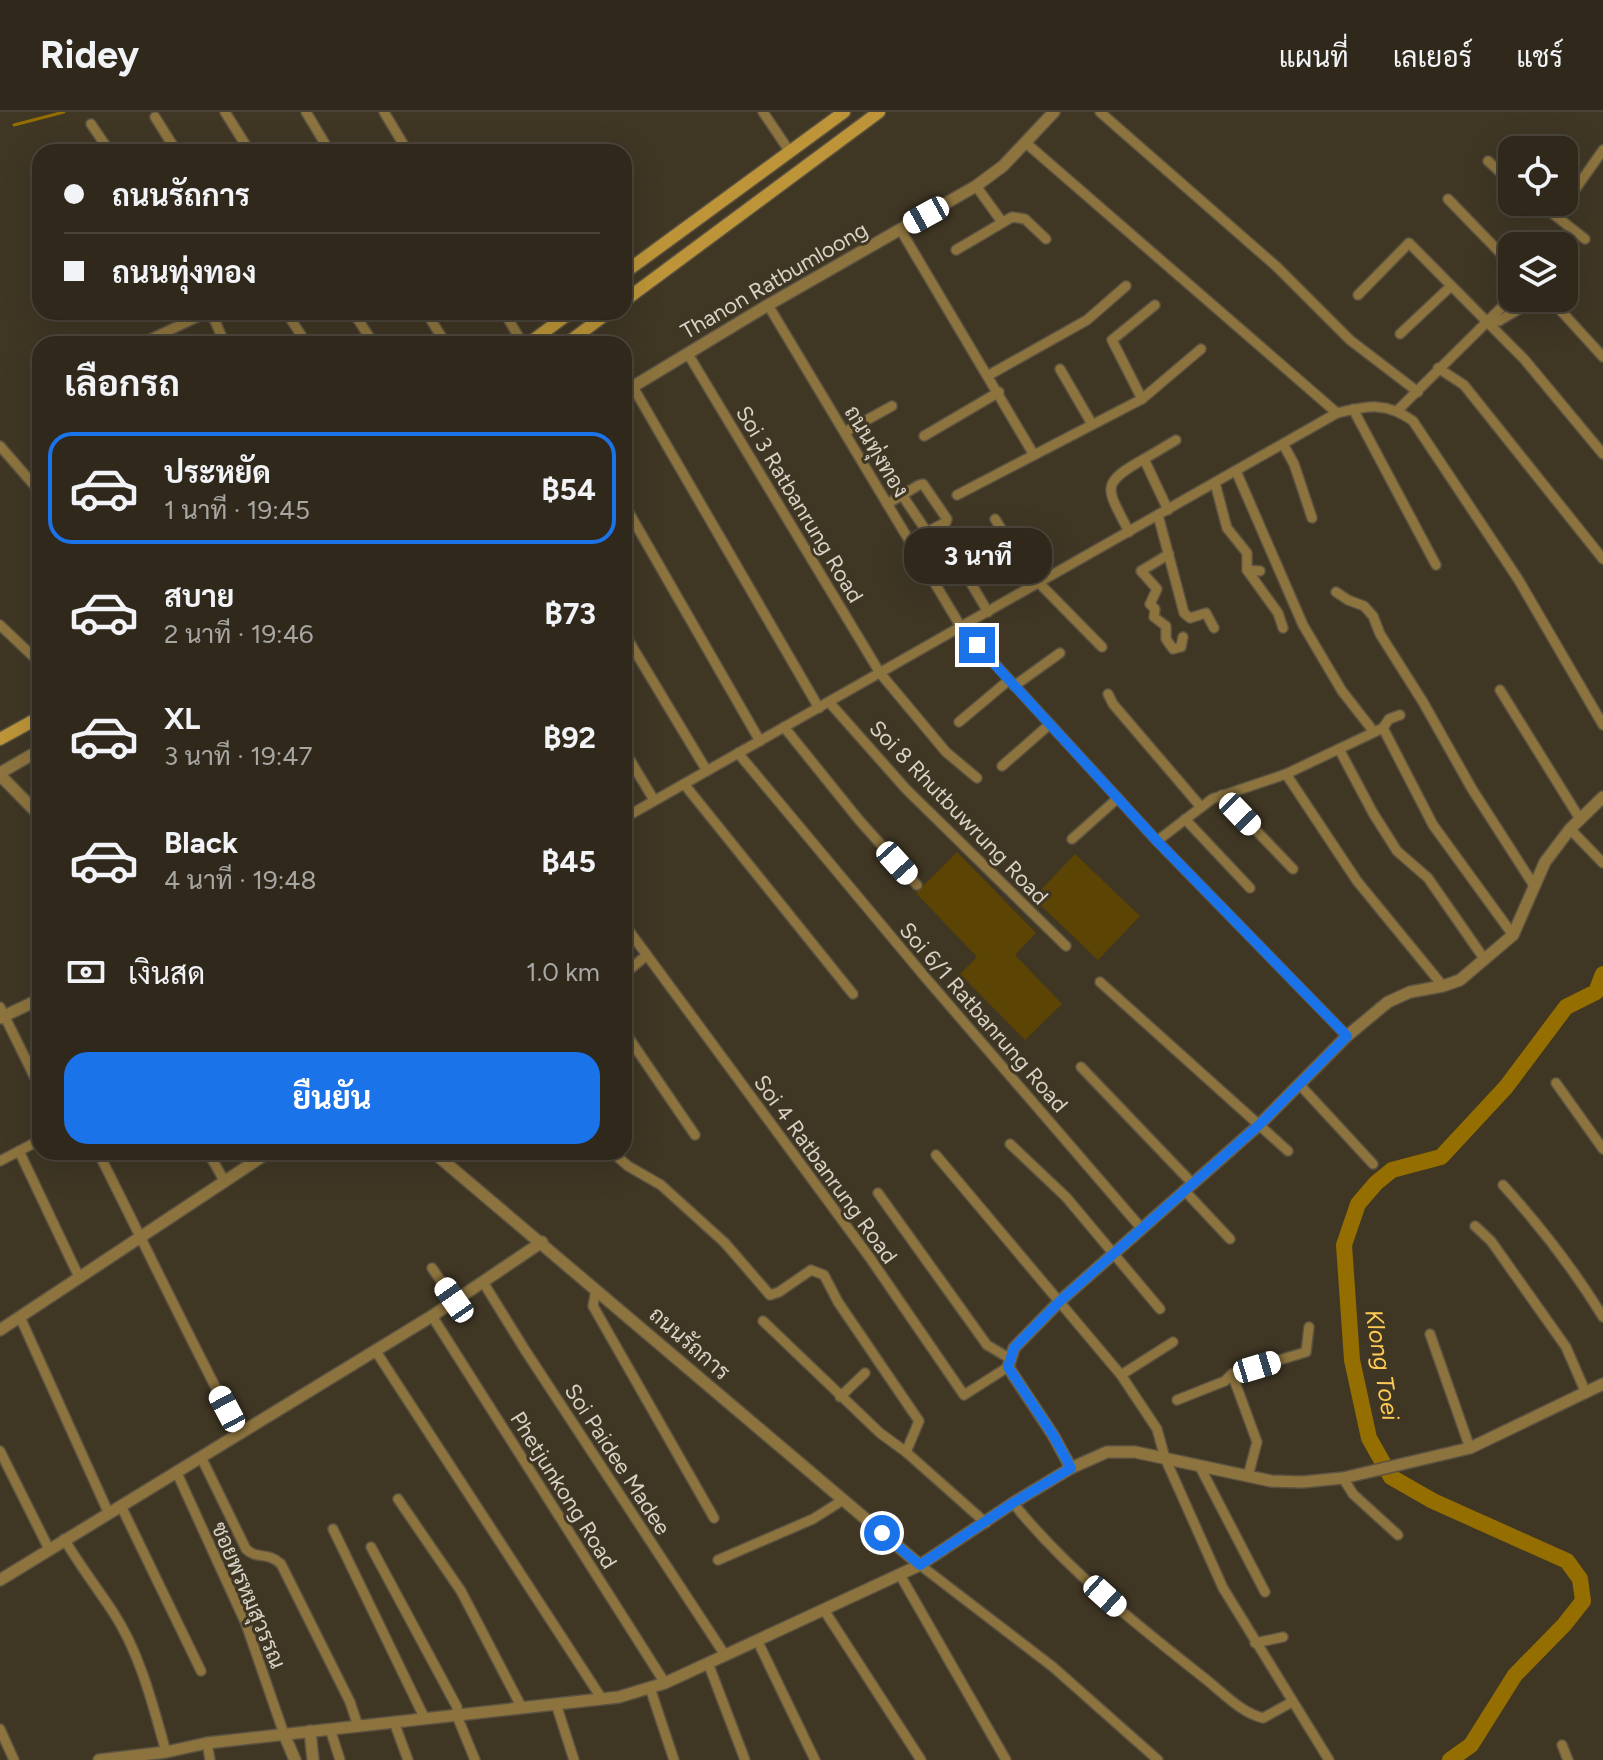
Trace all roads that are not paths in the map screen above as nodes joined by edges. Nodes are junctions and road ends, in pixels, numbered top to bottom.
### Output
1 (225, 112) edge
2 (306, 112) edge
3 (384, 112) edge
4 (763, 112) edge
5 (879, 112) edge
6 (1054, 112) edge
7 (1100, 112) edge
8 (837, 114) edge
9 (155, 117) dead end
10 (91, 124) dead end
11 (1026, 143) junction
12 (105, 144) edge
13 (172, 144) edge
14 (245, 144) edge
15 (325, 144) edge
16 (403, 144) edge
17 (790, 152) junction
18 (1602, 152) edge
19 (1488, 161) dead end
20 (801, 169) junction
21 (1498, 170) edge
22 (976, 186) junction
23 (1578, 186) edge
24 (1448, 199) dead end
25 (1558, 216) edge
26 (1002, 222) junction
27 (900, 229) junction
28 (1046, 239) dead end
29 (1585, 239) dead end
30 (956, 250) dead end
31 (1498, 251) edge
32 (632, 267) edge
33 (1126, 286) dead end
34 (1451, 286) junction
35 (632, 295) edge
36 (1358, 295) dead end
37 (768, 305) junction
38 (1155, 305) dead end
39 (1498, 312) edge
40 (194, 320) edge
41 (560, 320) edge
42 (598, 320) edge
43 (1489, 322) junction
44 (1400, 334) dead end
45 (165, 336) edge
46 (536, 336) edge
47 (577, 336) edge
48 (1201, 349) dead end
49 (688, 354) junction
50 (1603, 357) edge
51 (1438, 368) junction
52 (1060, 369) dead end
53 (989, 375) junction
54 (632, 387) edge
55 (999, 392) junction
56 (1418, 392) junction
57 (632, 394) edge
58 (1142, 399) junction
59 (892, 406) dead end
60 (1353, 409) junction
61 (1398, 410) junction
62 (1337, 413) junction
63 (1092, 424) junction
64 (845, 432) junction
65 (924, 436) dead end
66 (1176, 440) dead end
67 (1283, 444) junction
68 (0, 446) edge
69 (1603, 454) edge
70 (1034, 455) junction
71 (1144, 459) junction
72 (1236, 471) junction
73 (32, 483) edge
74 (1215, 483) junction
75 (902, 495) junction
76 (957, 495) dead end
77 (887, 504) junction
78 (1163, 512) junction
79 (632, 518) edge
80 (1312, 518) dead end
81 (995, 519) dead end
82 (1129, 532) junction
83 (952, 551) dead end
84 (1169, 554) junction
85 (1603, 559) edge
86 (1436, 565) dead end
87 (1247, 570) junction
88 (1260, 571) dead end
89 (1037, 583) junction
90 (1336, 592) dead end
91 (988, 612) junction
92 (0, 625) edge
93 (961, 627) junction
94 (1214, 628) dead end
95 (1283, 628) dead end
96 (1183, 637) dead end
97 (632, 646) edge
98 (1102, 647) dead end
99 (1060, 653) dead end
100 (32, 655) edge
101 (880, 673) junction
102 (1012, 683) junction
103 (1500, 690) dead end
104 (1108, 694) dead end
105 (829, 702) junction
106 (819, 708) junction
107 (1400, 715) dead end
108 (32, 721) edge
109 (959, 722) dead end
110 (1050, 724) junction
111 (1603, 725) edge
112 (784, 727) junction
113 (1379, 730) junction
114 (0, 739) edge
115 (760, 741) junction
116 (1339, 749) junction
117 (738, 753) junction
118 (32, 755) edge
119 (632, 763) edge
120 (1002, 766) dead end
121 (707, 771) junction
122 (0, 774) edge
123 (1286, 774) junction
124 (977, 778) dead end
125 (684, 784) junction
126 (1222, 795) junction
127 (1603, 797) edge
128 (1118, 798) junction
129 (654, 800) junction
130 (1201, 807) junction
131 (32, 808) edge
132 (632, 813) edge
133 (1185, 819) junction
134 (1580, 819) junction
135 (1570, 829) junction
136 (1072, 839) dead end
137 (1157, 841) junction
138 (1603, 863) edge
139 (1293, 869) dead end
140 (1533, 884) junction
141 (917, 885) dead end
142 (1250, 888) dead end
143 (632, 935) edge
144 (1513, 935) junction
145 (1066, 946) dead end
146 (647, 955) junction
147 (1485, 960) junction
148 (632, 967) edge
149 (1100, 982) dead end
150 (1443, 986) junction
151 (853, 994) dead end
152 (32, 1002) edge
153 (1, 1014) edge
154 (1347, 1036) junction
155 (632, 1043) edge
156 (1081, 1067) dead end
157 (32, 1073) edge
158 (1556, 1083) dead end
159 (1300, 1085) junction
160 (1259, 1125) junction
161 (695, 1135) dead end
162 (32, 1144) edge
163 (1010, 1144) dead end
164 (1603, 1149) edge
165 (19, 1151) junction
166 (1288, 1151) dead end
167 (936, 1155) dead end
168 (102, 1160) edge
169 (213, 1160) edge
170 (257, 1160) edge
171 (443, 1160) edge
172 (621, 1160) edge
173 (0, 1161) edge
174 (1373, 1164) dead end
175 (225, 1182) junction
176 (1503, 1185) dead end
177 (1188, 1186) junction
178 (878, 1193) dead end
179 (1475, 1226) dead end
180 (1142, 1229) junction
181 (141, 1238) junction
182 (1230, 1239) dead end
183 (542, 1242) junction
184 (1115, 1254) junction
185 (432, 1268) dead end
186 (79, 1277) junction
187 (483, 1282) junction
188 (596, 1289) junction
189 (454, 1300) junction
190 (1060, 1301) junction
191 (1160, 1309) dead end
192 (432, 1316) junction
193 (20, 1317) junction
194 (1603, 1317) edge
195 (763, 1321) dead end
196 (1309, 1327) dead end
197 (0, 1330) edge
198 (1430, 1334) dead end
199 (1173, 1342) dead end
200 (375, 1350) junction
201 (1009, 1362) junction
202 (865, 1373) dead end
203 (1232, 1374) junction
204 (1121, 1375) junction
205 (1603, 1384) edge
206 (1586, 1393) junction
207 (840, 1397) junction
208 (1177, 1400) dead end
209 (239, 1432) junction
210 (1470, 1448) junction
211 (0, 1451) edge
212 (906, 1452) junction
213 (201, 1457) junction
214 (1165, 1458) junction
215 (1200, 1467) junction
216 (1071, 1468) junction
217 (176, 1471) junction
218 (1248, 1476) junction
219 (1343, 1478) junction
220 (398, 1499) dead end
221 (843, 1500) junction
222 (1013, 1503) junction
223 (121, 1506) junction
224 (109, 1514) junction
225 (714, 1518) dead end
226 (986, 1523) junction
227 (333, 1529) dead end
228 (1398, 1535) dead end
229 (64, 1539) junction
230 (371, 1547) dead end
231 (49, 1549) junction
232 (718, 1560) dead end
233 (920, 1565) junction
234 (900, 1575) junction
235 (0, 1580) edge
236 (1265, 1592) dead end
237 (824, 1610) junction
238 (1283, 1637) dead end
239 (757, 1640) junction
240 (1255, 1643) junction
241 (725, 1655) junction
242 (708, 1663) junction
243 (201, 1671) dead end
244 (665, 1683) junction
245 (650, 1688) junction
246 (602, 1699) junction
247 (1292, 1702) junction
248 (556, 1704) junction
249 (522, 1708) junction
250 (457, 1716) junction
251 (425, 1719) junction
252 (394, 1722) junction
253 (358, 1726) junction
254 (0, 1729) edge
255 (330, 1729) junction
256 (310, 1731) junction
257 (284, 1734) junction
258 (207, 1743) junction
259 (1562, 1745) dead end
260 (166, 1752) junction
261 (14, 1760) edge
262 (99, 1760) edge
263 (210, 1760) edge
264 (295, 1760) edge
265 (313, 1760) edge
266 (340, 1760) edge
267 (408, 1760) edge
268 (475, 1760) edge
269 (574, 1760) edge
270 (674, 1760) edge
271 (745, 1760) edge
272 (815, 1760) edge
273 (921, 1760) edge
274 (1006, 1760) edge
275 (1158, 1760) edge
276 (1329, 1760) edge
277 (1568, 1760) edge

1 - 14 street
2 - 15 street
3 - 16 street
4 - 17 street
5 - 20 main road
6 - 11 street, Thanon Ratbumloong
7 - 56 street
8 - 17 main road
9 - 13 street
10 - 12 street
11 - 22 street, Thanon Ratbumloong
11 - 62 street
17 - 20 main road
17 - 32 main road
18 - 23 street
19 - 21 street
20 - 35 main road
22 - 26 street
22 - 27 street, Thanon Ratbumloong
24 - 31 street
25 - 29 street
26 - 28 street
26 - 30 street
27 - 37 street, Thanon Ratbumloong
27 - 53 street
33 - 53 street
34 - 36 street
34 - 43 street
34 - 44 street
37 - 49 street, Thanon Ratbumloong
37 - 64 street, ถนนทุ่งทอง
38 - 58 street
39 - 43 street
40 - 45 street
41 - 46 main road
42 - 47 main road
43 - 50 street
43 - 51 street
43 - 69 street
48 - 58 street
49 - 54 street, Thanon Ratbumloong
49 - 101 street, Soi 3 Ratbanrung Road
51 - 56 street
51 - 85 street
52 - 63 street
53 - 55 street
55 - 65 street
55 - 70 street
56 - 61 street
57 - 106 street
58 - 63 street
59 - 64 street
60 - 61 street
60 - 62 street
60 - 86 street
61 - 111 street
62 - 67 street
63 - 70 street
64 - 77 street, ถนนทุ่งทอง
66 - 71 street
67 - 72 street
67 - 80 street
68 - 73 street
70 - 76 street
71 - 78 street
71 - 82 street
72 - 74 street
72 - 113 street
74 - 78 street
74 - 87 street
75 - 75 street
75 - 77 street
77 - 93 street, ถนนทุ่งทอง
78 - 82 street
78 - 84 street
79 - 115 street
81 - 89 street
82 - 89 street
83 - 91 street
84 - 94 street
84 - 96 street
87 - 88 street
87 - 95 street
89 - 91 street
89 - 98 street
90 - 140 street
91 - 93 street
92 - 100 street
93 - 101 street
93 - 102 street, ถนนทุ่งทอง
97 - 121 street
99 - 102 street
101 - 105 street
101 - 124 street, Soi 3 Ratbanrung Road
102 - 109 street
102 - 110 street, ถนนทุ่งทอง
103 - 134 street
104 - 130 street
105 - 106 street
105 - 145 street, Soi 8 Rhutbuwrung Road
106 - 112 street
107 - 113 street
108 - 114 main road
110 - 120 street
110 - 128 street, ถนนทุ่งทอง
112 - 115 street
112 - 141 street
113 - 116 street
113 - 144 street
115 - 117 street
116 - 123 street
116 - 147 street
117 - 121 street
117 - 180 street, Soi 6/1 Ratbanrung Road
118 - 122 street
119 - 129 street
121 - 125 street
122 - 131 street
123 - 126 street
123 - 150 street
125 - 129 street
125 - 151 street
126 - 130 street
126 - 139 street
127 - 134 street
128 - 136 street
128 - 137 street, ถนนทุ่งทอง
129 - 132 street
130 - 133 street
133 - 137 street
133 - 142 street
134 - 135 street
135 - 138 street
135 - 140 street
137 - 154 street, ถนนทุ่งทอง
140 - 144 street
143 - 146 street, Soi 4 Ratbanrung Road
144 - 147 street
146 - 148 street
146 - 201 street, Soi 4 Ratbanrung Road
147 - 150 street
149 - 160 street
150 - 154 street
152 - 153 street
153 - 157 street
154 - 159 street
155 - 161 street
156 - 177 street
158 - 164 street
159 - 160 street
159 - 174 street
160 - 166 street
160 - 177 street
162 - 165 street
163 - 184 street
165 - 173 street
165 - 186 street
167 - 190 street
168 - 181 street
169 - 175 street
170 - 175 street
171 - 183 street, ถนนรัถการ
172 - 212 street
175 - 181 street
176 - 194 street
177 - 180 street
177 - 182 street
178 - 201 street
179 - 206 street
180 - 184 street
181 - 186 street
181 - 209 street
183 - 187 street
183 - 188 street, ถนนรัถการ
184 - 190 street
184 - 191 street
185 - 189 street
186 - 193 street
187 - 189 street
187 - 241 street, Soi Paidee Madee
188 - 221 street, ถนนรัถการ
188 - 225 street
189 - 192 street
190 - 201 street
190 - 204 street
192 - 200 street
192 - 244 street, Phetjunkong Road
193 - 197 street
193 - 224 street
195 - 207 street
196 - 203 street
198 - 210 street
199 - 204 street
200 - 209 street
200 - 246 street
201 - 216 street
202 - 207 street
203 - 208 street
203 - 218 street
204 - 214 street
205 - 206 street
206 - 210 street
207 - 212 street
209 - 213 street
210 - 219 street
211 - 231 street
212 - 226 street
213 - 217 street
213 - 253 street
214 - 215 street
214 - 216 street
214 - 240 street
215 - 218 street
215 - 236 street
216 - 222 street
217 - 223 street
217 - 257 street, ซอยพรหมสุวรรณ
218 - 219 street
219 - 228 street
220 - 249 street
221 - 232 street
221 - 233 street, ถนนรัถการ
222 - 226 street
222 - 247 street
223 - 224 street
223 - 243 street
224 - 229 street
226 - 233 street
227 - 251 street
229 - 231 street
229 - 260 street
230 - 250 street
231 - 235 street
233 - 234 street
233 - 275 street
234 - 237 street
234 - 274 street
237 - 239 street
237 - 273 street
238 - 240 street
239 - 241 street
239 - 272 street
240 - 247 street
241 - 242 street
242 - 244 street
242 - 271 street
244 - 245 street
245 - 246 street
245 - 270 street
246 - 248 street
247 - 276 street
248 - 249 street
248 - 269 street
249 - 250 street
250 - 251 street
250 - 268 street
251 - 252 street
252 - 253 street
252 - 267 street
253 - 255 street
254 - 261 street
255 - 256 street
255 - 266 street
256 - 257 street
256 - 265 street
257 - 258 street
257 - 264 street
258 - 260 street
258 - 263 street
259 - 277 street
260 - 262 street

